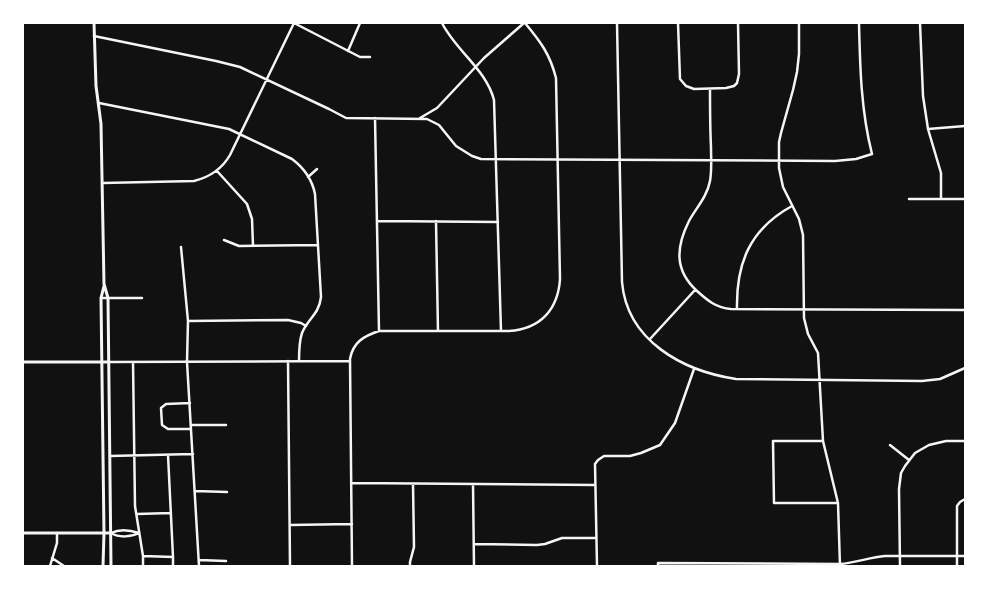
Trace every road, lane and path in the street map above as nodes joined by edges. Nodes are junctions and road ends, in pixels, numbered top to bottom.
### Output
1 (94, 23) edge
2 (294, 23) edge
3 (360, 23) edge
4 (442, 23) edge
5 (525, 23) edge
6 (617, 23) edge
7 (678, 23) edge
8 (738, 23) edge
9 (800, 23) edge
10 (859, 23) edge
11 (920, 23) edge
12 (94, 36) junction
13 (348, 51) junction
14 (370, 57) dead end
15 (475, 67) junction
16 (267, 79) junction
17 (710, 89) junction
18 (99, 103) junction
19 (375, 118) junction
20 (420, 118) junction
21 (965, 126) edge
22 (928, 129) junction
23 (240, 134) junction
24 (496, 160) junction
25 (558, 160) junction
26 (619, 160) junction
27 (711, 161) junction
28 (779, 161) junction
29 (317, 169) dead end
30 (217, 171) junction
31 (308, 177) junction
32 (103, 183) junction
33 (909, 199) dead end
34 (941, 199) junction
35 (965, 199) edge
36 (792, 206) junction
37 (377, 221) junction
38 (436, 222) junction
39 (498, 222) junction
40 (224, 240) dead end
41 (318, 245) junction
42 (253, 246) junction
43 (181, 247) dead end
44 (104, 284) junction
45 (695, 290) junction
46 (101, 298) junction
47 (108, 298) junction
48 (142, 298) dead end
49 (737, 309) junction
50 (804, 309) junction
51 (965, 310) edge
52 (188, 321) junction
53 (306, 326) junction
54 (380, 331) junction
55 (438, 331) junction
56 (501, 331) junction
57 (650, 339) junction
58 (288, 361) junction
59 (299, 361) junction
60 (350, 361) junction
61 (23, 362) edge
62 (102, 362) junction
63 (109, 362) junction
64 (133, 362) junction
65 (187, 362) junction
66 (965, 368) edge
67 (694, 369) junction
68 (819, 380) junction
69 (190, 403) junction
70 (191, 425) junction
71 (226, 426) dead end
72 (191, 429) junction
73 (823, 441) junction
74 (965, 442) edge
75 (890, 445) dead end
76 (192, 454) junction
77 (168, 455) junction
78 (110, 456) junction
79 (134, 456) junction
80 (909, 460) junction
81 (351, 483) junction
82 (413, 484) junction
83 (473, 484) junction
84 (595, 485) junction
85 (195, 491) junction
86 (227, 492) dead end
87 (965, 499) edge
88 (838, 503) junction
89 (171, 512) junction
90 (137, 514) junction
91 (352, 524) junction
92 (290, 525) junction
93 (23, 533) edge
94 (57, 533) junction
95 (104, 533) junction
96 (111, 533) junction
97 (139, 533) junction
98 (596, 538) junction
99 (474, 544) junction
100 (143, 556) junction
101 (900, 556) junction
102 (957, 556) junction
103 (965, 556) edge
104 (173, 557) junction
105 (52, 558) junction
106 (199, 560) junction
107 (226, 561) dead end
108 (658, 564) edge
109 (718, 565) edge
110 (778, 565) edge
111 (840, 565) edge
112 (50, 566) edge
113 (64, 566) edge
114 (103, 566) edge
115 (111, 566) edge
116 (143, 566) edge
117 (173, 566) edge
118 (199, 566) edge
119 (290, 566) edge
120 (352, 566) edge
121 (410, 566) edge
122 (474, 566) edge
123 (596, 566) edge
124 (900, 566) edge
125 (957, 566) edge

1 - 12 street
2 - 13 street
2 - 16 street
3 - 13 street
4 - 15 street
5 - 15 street
5 - 25 street
6 - 26 street
7 - 17 street
8 - 17 street
9 - 28 street
10 - 28 street
11 - 22 street
12 - 16 street
12 - 18 street
13 - 14 street
15 - 20 street
15 - 24 street
16 - 19 street
16 - 23 street
17 - 27 street
18 - 23 street
18 - 32 street
19 - 20 street
19 - 37 street
20 - 24 street
21 - 22 street
22 - 34 street
23 - 30 street
23 - 31 street
24 - 25 street
24 - 39 street
25 - 26 street
25 - 56 street
26 - 27 street
26 - 57 street
27 - 28 street
27 - 45 street
28 - 36 street
29 - 31 street
30 - 32 street
30 - 42 street
31 - 41 street
32 - 44 street
33 - 34 street
34 - 35 street
36 - 49 street
36 - 50 street
37 - 38 street
37 - 54 street
38 - 39 street
38 - 55 street
39 - 56 street
40 - 42 street
41 - 42 street
41 - 53 street
43 - 52 street
44 - 46 street
44 - 47 street
45 - 49 street
45 - 57 street
46 - 47 street
46 - 62 street
47 - 48 street
47 - 63 street
49 - 50 street
50 - 51 street
50 - 68 street
52 - 53 street
52 - 65 street
53 - 59 street
54 - 55 street
54 - 60 street
55 - 56 street
57 - 67 street
58 - 59 street
58 - 65 street
58 - 92 street
59 - 60 street
60 - 81 street
61 - 62 street
62 - 63 street
62 - 95 street
63 - 64 street
63 - 78 street
64 - 65 street
64 - 79 street
65 - 69 street
66 - 68 street
67 - 68 street
67 - 84 street
68 - 73 street
69 - 70 street
69 - 72 street
70 - 71 street
70 - 72 street
72 - 76 street
73 - 88 street
73 - 88 street
74 - 80 street
75 - 80 street
76 - 77 street
76 - 85 street
77 - 79 street
77 - 89 street
78 - 79 street
78 - 96 street
79 - 90 street
80 - 101 street
81 - 82 street
81 - 91 street
82 - 83 street
82 - 121 street
83 - 84 street
83 - 99 street
84 - 98 street
85 - 86 street
85 - 106 street
87 - 102 street
88 - 111 street
89 - 90 street
89 - 104 street
90 - 97 street
91 - 92 street
91 - 120 street
92 - 119 street
93 - 94 street
94 - 95 street
94 - 105 street
95 - 96 street
95 - 114 street
96 - 97 street
96 - 97 street
96 - 115 street
97 - 100 street
98 - 99 street
98 - 123 street
99 - 122 street
100 - 104 street
100 - 116 street
101 - 102 street
101 - 111 street
101 - 124 street
102 - 103 street
102 - 125 street
104 - 117 street
105 - 112 street
105 - 113 street
106 - 107 street
106 - 118 street
108 - 109 street
109 - 110 street
110 - 111 street

